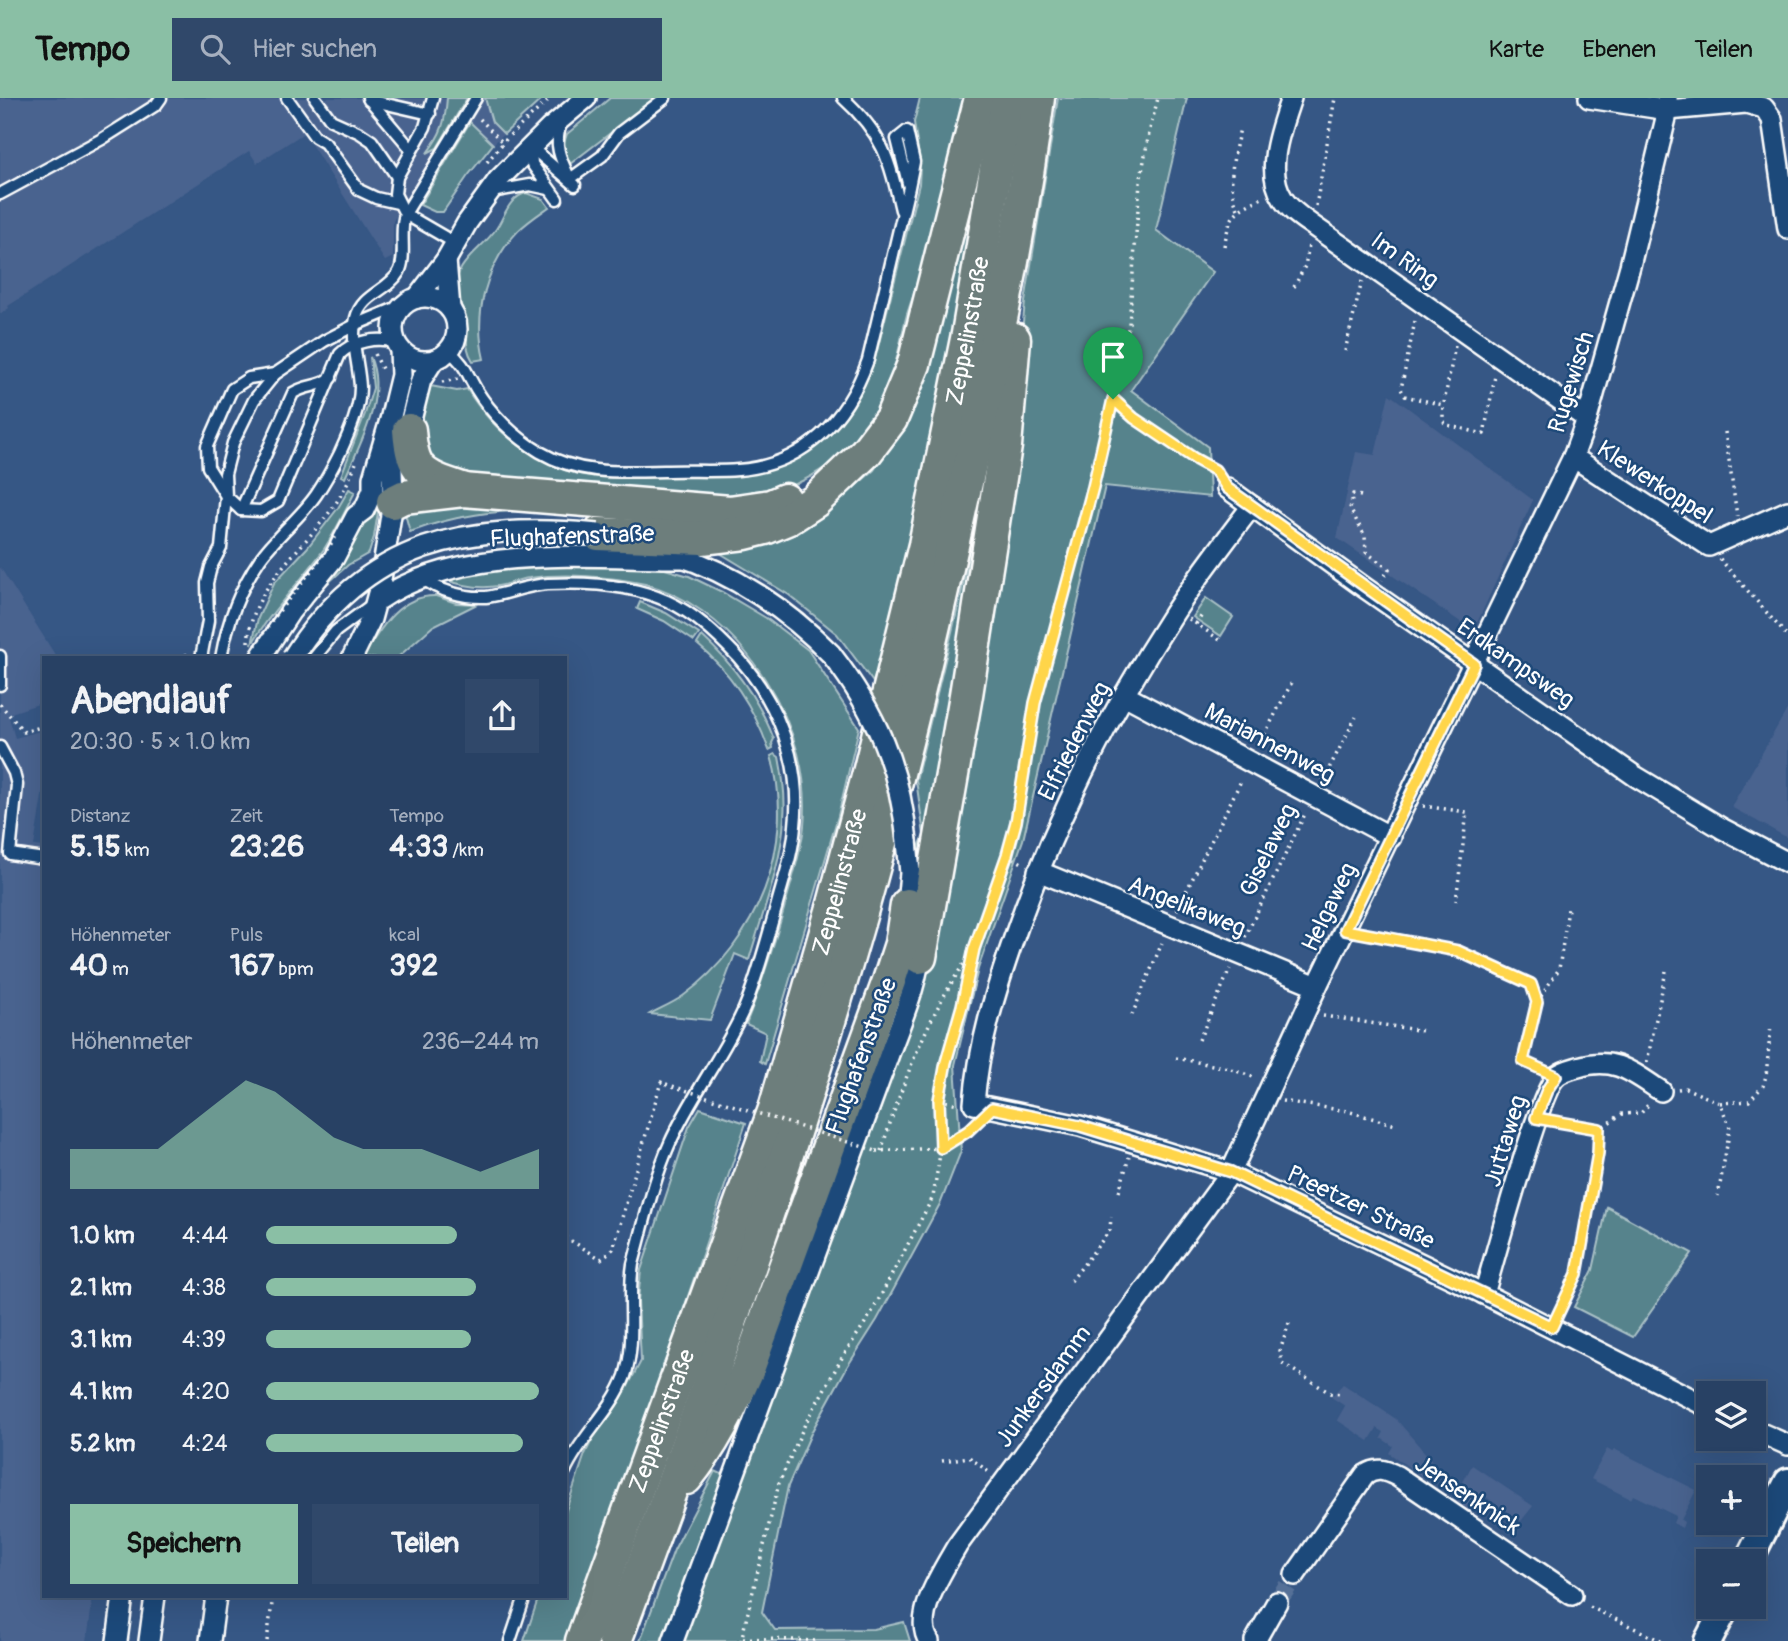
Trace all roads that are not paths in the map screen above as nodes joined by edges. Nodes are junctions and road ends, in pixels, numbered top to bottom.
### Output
1 (161, 98) edge
2 (287, 98) edge
3 (315, 98) edge
4 (586, 98) edge
5 (665, 98) edge
6 (843, 98) edge
7 (981, 98) edge
8 (1008, 98) edge
9 (1038, 98) edge
10 (1291, 98) edge
11 (1589, 98) edge
12 (368, 99) edge
13 (432, 99) edge
14 (473, 102) edge
15 (1668, 104) edge
16 (430, 114) junction
17 (565, 116) junction
18 (907, 131) dead end
19 (531, 147) junction
20 (411, 149) junction
21 (397, 177) junction
22 (573, 182) junction
23 (549, 189) junction
24 (488, 193) junction
25 (0, 194) edge
26 (557, 199) dead end
27 (398, 203) junction
28 (405, 214) junction
29 (902, 214) junction
30 (1788, 229) edge
31 (450, 251) junction
32 (1009, 274) junction
33 (410, 302) junction
34 (450, 309) junction
35 (355, 325) junction
36 (355, 345) junction
37 (397, 346) junction
38 (441, 356) junction
39 (275, 374) junction
40 (331, 377) junction
41 (1587, 419) junction
42 (399, 425) junction
43 (1573, 457) junction
44 (844, 473) junction
45 (1227, 488) road end
46 (463, 490) junction
47 (226, 496) junction
48 (392, 506) junction
49 (1252, 506) junction
50 (242, 510) junction
51 (1788, 512) edge
52 (598, 534) junction
53 (684, 558) junction
54 (422, 578) junction
55 (377, 601) junction
56 (0, 656) edge
57 (201, 656) edge
58 (221, 656) edge
59 (261, 656) edge
60 (293, 656) edge
61 (316, 656) edge
62 (353, 656) edge
63 (1474, 664) junction
64 (0, 685) edge
65 (1124, 695) junction
66 (0, 747) edge
67 (1391, 837) junction
68 (42, 859) edge
69 (1788, 863) edge
70 (1038, 871) junction
71 (907, 905) junction
72 (920, 957) junction
73 (1317, 986) junction
74 (1661, 1091) road end
75 (983, 1106) joint
76 (1231, 1172) junction
77 (1484, 1294) junction
78 (1696, 1401) edge
79 (1766, 1435) edge
80 (1788, 1445) edge
81 (567, 1467) edge
82 (1788, 1482) edge
83 (666, 1504) junction
84 (1754, 1549) edge
85 (1295, 1575) tunnel mouth
86 (1572, 1595) dead end
87 (122, 1598) edge
88 (155, 1598) edge
89 (216, 1598) edge
90 (524, 1598) edge
91 (1277, 1602) tunnel mouth
92 (1720, 1619) edge
93 (117, 1641) edge
94 (149, 1641) edge
95 (210, 1641) edge
96 (510, 1641) edge
97 (582, 1641) edge
98 (615, 1641) edge
99 (673, 1641) edge
100 (929, 1641) edge
101 (1255, 1641) edge
102 (1709, 1641) edge

1 - 25 lane
2 - 27 lane
3 - 21 lane
4 - 17 street
5 - 22 lane
6 - 29 lane
7 - 44 highway
8 - 97 highway, Zeppelinstraße
9 - 32 highway, Zeppelinstraße
10 - 41 street, Im Ring
11 - 15 street
12 - 16 lane
12 - 20 lane
13 - 16 lane
14 - 28 lane
15 - 30 street
15 - 41 street, Rugewisch
16 - 20 lane
17 - 19 street
17 - 22 lane
18 - 29 lane
19 - 22 lane
19 - 23 lane
19 - 24 street
20 - 21 lane
21 - 27 lane
23 - 24 lane
23 - 26 lane
24 - 31 street
27 - 28 lane
28 - 31 lane
28 - 35 lane
29 - 38 lane
31 - 33 street
31 - 34 street
32 - 72 highway
32 - 83 highway, Zeppelinstraße
33 - 34 street
33 - 35 lane
33 - 37 street
34 - 38 street
35 - 36 lane
35 - 39 lane
36 - 37 lane
36 - 40 lane
36 - 58 lane
37 - 38 street
37 - 42 street
38 - 42 street
39 - 47 lane
39 - 47 lane
40 - 50 lane
40 - 50 lane
41 - 43 street, Rugewisch
42 - 46 highway
42 - 48 street
42 - 59 street
43 - 51 street, Klewerkoppel
43 - 63 street, Rugewisch
44 - 46 highway
44 - 52 highway
45 - 49 street, Erdkampsweg
46 - 48 highway
47 - 50 lane
47 - 57 lane
48 - 54 street
48 - 55 street
49 - 63 street, Erdkampsweg
49 - 65 street, Elfriedenweg
52 - 53 street, Flughafenstraße
52 - 60 street, Flughafenstraße, bridge
53 - 54 street, Flughafenstraße
53 - 71 street, Flughafenstraße, bridge
54 - 55 street, Flughafenstraße
54 - 81 lane
55 - 61 lane
55 - 62 street
56 - 64 lane
63 - 67 street, Helgaweg
63 - 69 street, Erdkampsweg
65 - 67 street, Mariannenweg
65 - 70 street, Elfriedenweg
66 - 68 lane
67 - 73 street, Helgaweg
70 - 73 street, Angelikaweg
70 - 75 street, Elfriedenweg
71 - 72 street, Flughafenstraße
71 - 83 highway
72 - 99 street, Flughafenstraße
73 - 76 street, Helgaweg
74 - 77 street, Juttaweg
75 - 76 street, Preetzer Straße
76 - 77 street, Preetzer Straße
76 - 100 street, Junkersdamm
77 - 78 street, Preetzer Straße
79 - 80 street
82 - 84 main road
83 - 98 highway, Zeppelinstraße
85 - 86 street, Jensenknick
87 - 93 street
88 - 94 street
89 - 95 street
90 - 96 lane
91 - 101 street
92 - 102 main road

